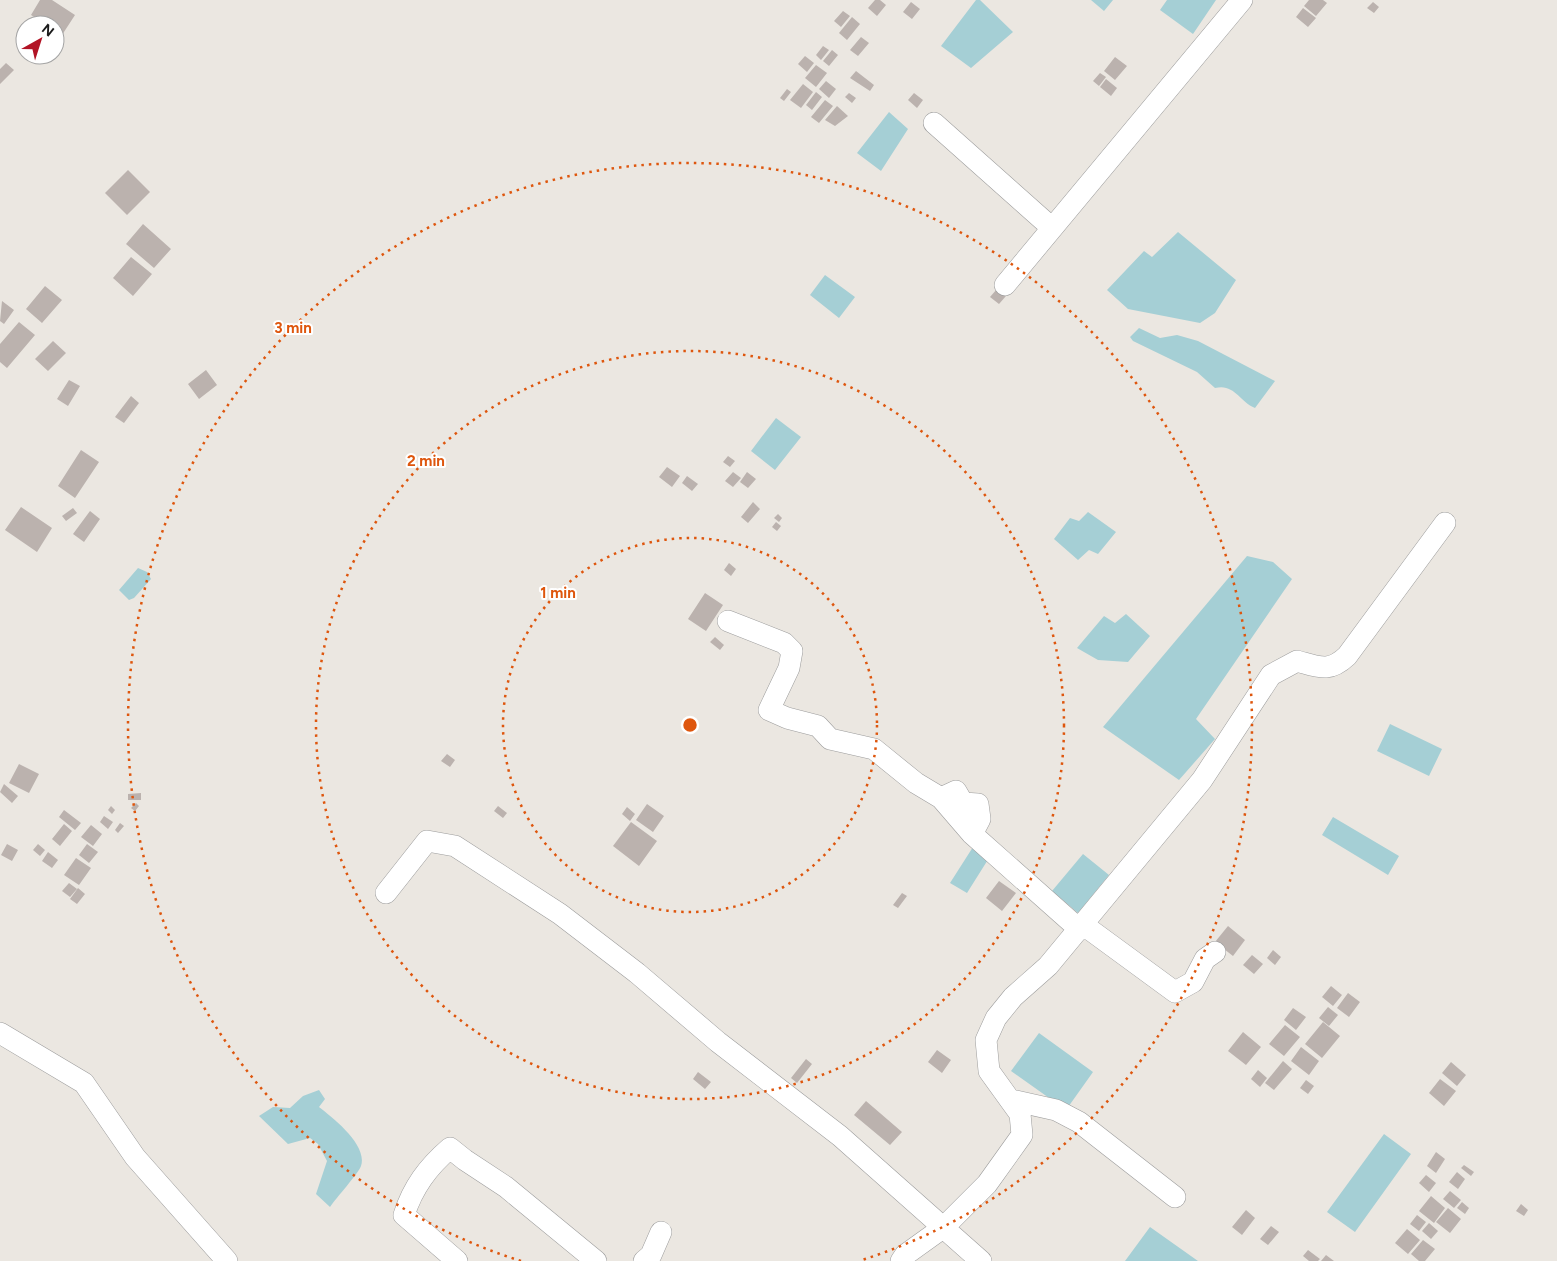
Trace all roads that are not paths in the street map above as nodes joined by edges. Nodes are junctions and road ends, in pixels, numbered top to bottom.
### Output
1 (1242, 0) edge
2 (934, 123) dead end
3 (1052, 228) junction
4 (1005, 285) dead end
5 (1445, 522) dead end
6 (728, 620) dead end
7 (386, 893) dead end
8 (1079, 929) junction
9 (1215, 952) dead end
10 (0, 1033) edge
11 (1011, 1100) junction
12 (1175, 1197) dead end
13 (944, 1227) junction
14 (661, 1232) dead end
15 (227, 1261) edge
16 (457, 1261) edge
17 (596, 1261) edge
18 (644, 1261) edge
19 (902, 1261) edge
20 (981, 1261) edge

1 - 3 street
2 - 3 street
3 - 4 street
5 - 8 street
6 - 8 street
7 - 13 street
8 - 9 street
8 - 11 street
10 - 15 street
11 - 12 street
11 - 13 street
13 - 19 street
13 - 20 street
14 - 18 street
16 - 17 street

